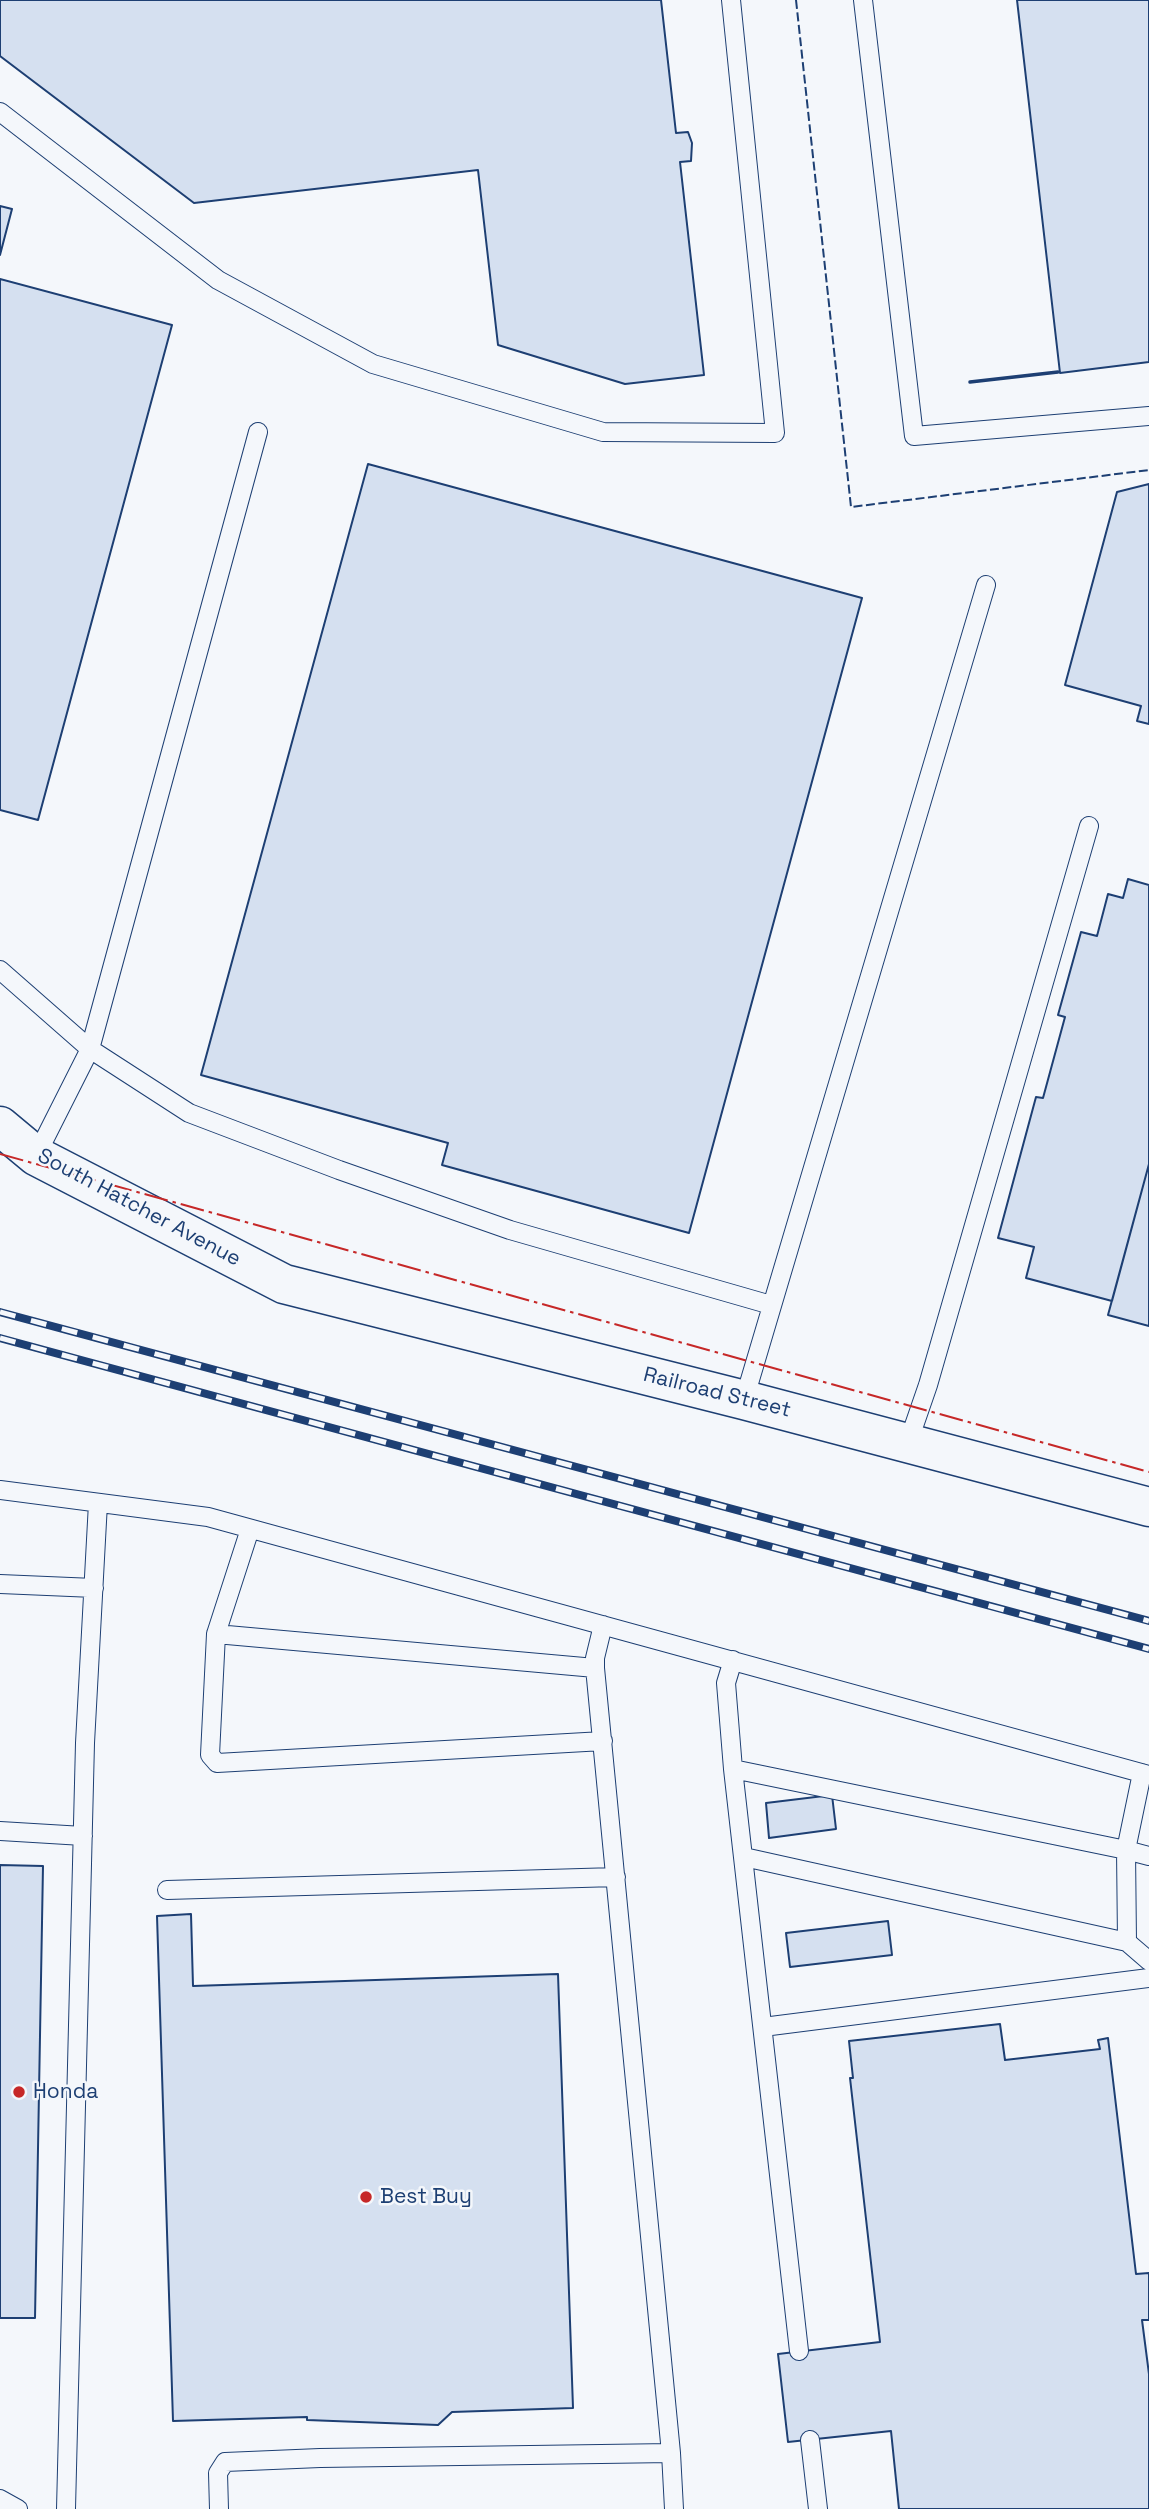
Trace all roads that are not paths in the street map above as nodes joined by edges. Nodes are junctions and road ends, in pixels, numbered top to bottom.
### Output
1 (730, 0) edge
2 (863, 0) edge
3 (0, 112) edge
4 (1149, 416) edge
5 (258, 432) dead end
6 (986, 585) dead end
7 (1089, 826) dead end
8 (0, 970) edge
9 (90, 1049) junction
10 (12, 1141) edge
11 (284, 1284) joint
12 (771, 1305) junction
13 (744, 1400) junction
14 (908, 1443) junction
15 (0, 1490) edge
16 (98, 1503) junction
17 (1149, 1507) edge
18 (250, 1529) junction
19 (0, 1584) edge
20 (94, 1588) junction
21 (603, 1625) junction
22 (216, 1634) junction
23 (733, 1660) junction
24 (596, 1668) junction
25 (603, 1741) junction
26 (733, 1769) junction
27 (1146, 1774) edge
28 (0, 1831) edge
29 (83, 1836) junction
30 (1126, 1850) junction
31 (1149, 1856) edge
32 (744, 1857) junction
33 (616, 1877) junction
34 (167, 1890) dead end
35 (1127, 1942) junction
36 (1149, 1961) edge
37 (1149, 1978) edge
38 (763, 2027) junction
39 (799, 2351) dead end
40 (810, 2440) dead end
41 (671, 2453) junction
42 (0, 2499) edge
43 (18, 2509) edge
44 (66, 2509) edge
45 (219, 2509) edge
46 (674, 2509) edge
47 (818, 2509) edge

1 - 3 lane
2 - 4 lane
5 - 9 lane
6 - 12 lane
7 - 14 lane
8 - 9 lane
9 - 10 lane
9 - 12 lane
10 - 11 street, South Hatcher Avenue
11 - 13 street, Railroad Street
12 - 13 lane
13 - 14 street, Railroad Street
14 - 17 street, Railroad Street
15 - 16 lane
16 - 18 lane
16 - 20 lane
18 - 21 lane
18 - 22 lane
19 - 20 lane
20 - 29 lane
21 - 23 lane
21 - 24 lane
22 - 24 lane
22 - 25 lane
23 - 26 lane
23 - 27 lane
24 - 25 lane
25 - 33 lane
26 - 30 lane
26 - 32 lane
27 - 30 lane
28 - 29 lane
29 - 44 lane
30 - 31 lane
30 - 35 lane
32 - 35 lane
32 - 38 lane
33 - 34 lane
33 - 41 lane
35 - 36 lane
37 - 38 lane
38 - 39 lane
40 - 47 lane
41 - 45 lane
41 - 46 lane
42 - 43 lane

